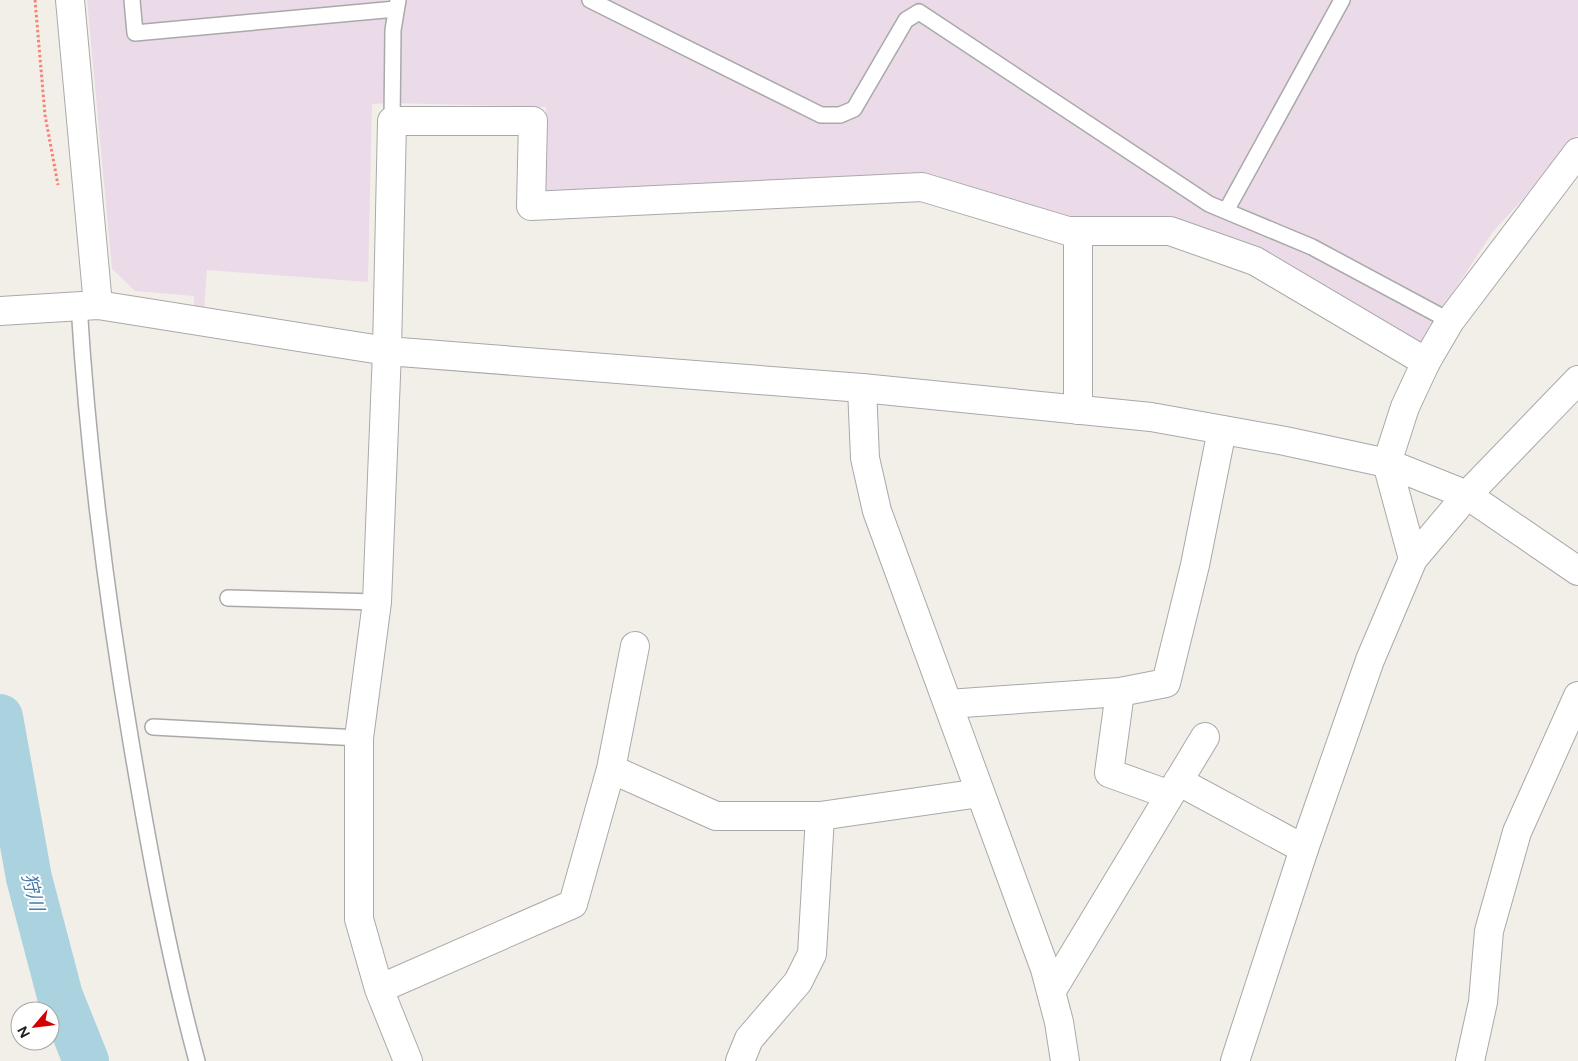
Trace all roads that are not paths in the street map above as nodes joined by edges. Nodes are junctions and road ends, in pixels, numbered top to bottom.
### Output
1 (70, 0) edge
2 (132, 0) edge
3 (590, 0) edge
4 (1342, 0) edge
5 (397, 4) edge
6 (392, 121) junction
7 (1578, 152) edge
8 (1226, 211) junction
9 (1078, 231) junction
10 (89, 305) junction
11 (0, 311) edge
12 (1450, 321) junction
13 (386, 351) junction
14 (1426, 362) junction
15 (1578, 380) edge
16 (862, 388) junction
17 (1078, 410) junction
18 (1222, 430) junction
19 (1387, 462) junction
20 (1467, 495) junction
21 (1413, 559) junction
22 (1578, 571) edge
23 (228, 598) dead end
24 (377, 602) junction
25 (635, 646) dead end
26 (1120, 692) junction
27 (1578, 696) edge
28 (948, 704) junction
29 (153, 727) dead end
30 (1205, 737) dead end
31 (359, 738) junction
32 (611, 769) junction
33 (1174, 788) junction
34 (980, 793) junction
35 (820, 816) junction
36 (1304, 849) junction
37 (379, 989) junction
38 (1051, 992) junction
39 (197, 1061) edge
40 (408, 1061) edge
41 (740, 1061) edge
42 (1065, 1061) edge
43 (1235, 1061) edge
44 (1470, 1061) edge

1 - 10 street
2 - 5 lane
3 - 8 lane
4 - 8 lane
5 - 6 lane
6 - 9 street
6 - 13 street
7 - 12 street
8 - 12 lane
9 - 14 street
9 - 17 street
10 - 11 street
10 - 13 street
10 - 39 lane
12 - 14 street
13 - 16 street
13 - 24 street
14 - 19 street
15 - 20 street
16 - 17 street
16 - 28 street
17 - 18 street
18 - 19 street
18 - 26 street
19 - 20 street
19 - 21 street
20 - 21 street
20 - 22 street
21 - 36 street
23 - 24 lane
24 - 31 street
25 - 32 street
26 - 28 street
26 - 33 street
27 - 44 street
28 - 34 street
29 - 31 lane
30 - 33 street
31 - 37 street
32 - 35 street
32 - 37 street
33 - 36 street
33 - 38 street
34 - 35 street
34 - 38 street
35 - 41 street
36 - 43 street
37 - 40 street
38 - 42 street

